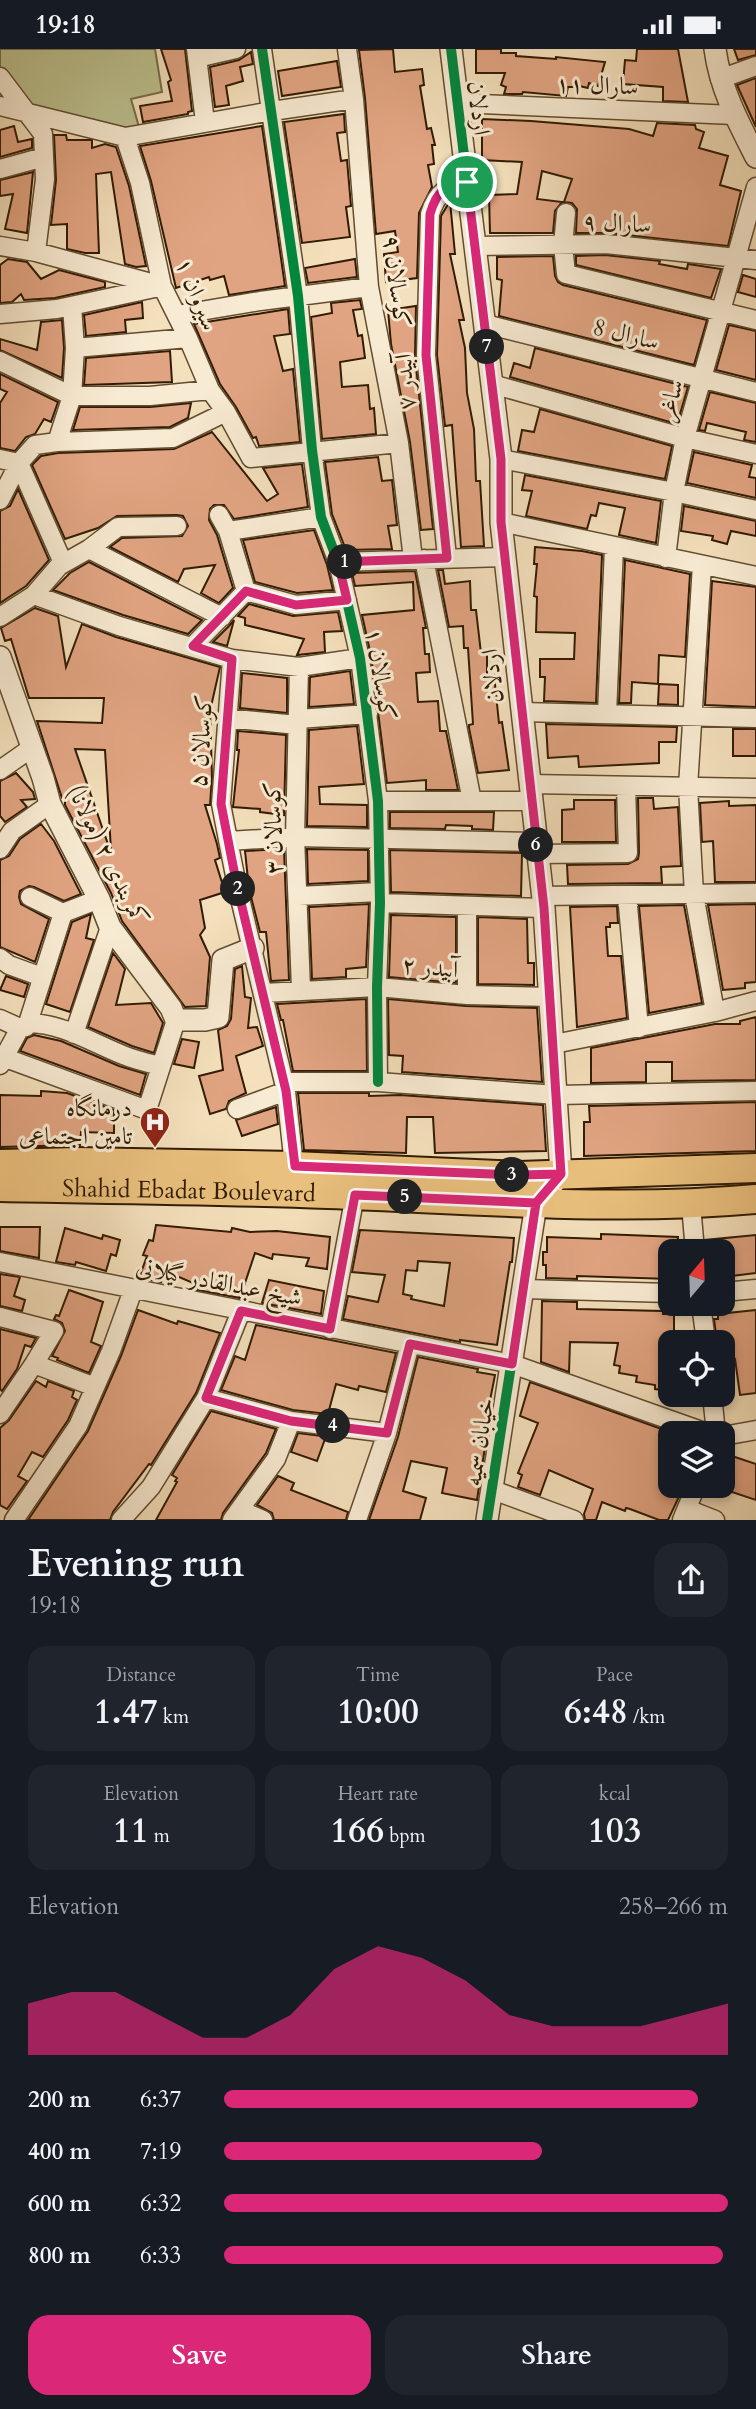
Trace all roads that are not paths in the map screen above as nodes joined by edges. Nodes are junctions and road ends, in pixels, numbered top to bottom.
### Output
1 (236, 49) edge
2 (262, 49) edge
3 (347, 49) edge
4 (451, 49) edge
5 (715, 49) edge
6 (197, 53) edge
7 (756, 65) edge
8 (0, 77) edge
9 (720, 79) junction
10 (354, 99) junction
11 (458, 103) junction
12 (0, 106) edge
13 (272, 111) junction
14 (27, 113) junction
15 (734, 115) junction
16 (205, 123) junction
17 (125, 137) junction
18 (44, 156) junction
19 (756, 157) edge
20 (0, 169) edge
21 (467, 182) junction
22 (756, 187) edge
23 (566, 213) dead end
24 (563, 245) junction
25 (475, 246) junction
26 (3, 250) edge
27 (36, 252) junction
28 (735, 258) junction
29 (756, 260) edge
30 (162, 286) junction
31 (369, 287) junction
32 (298, 296) junction
33 (72, 306) junction
34 (720, 311) junction
35 (0, 314) edge
36 (177, 315) junction
37 (756, 320) edge
38 (485, 324) junction
39 (188, 338) junction
40 (75, 348) junction
41 (0, 361) edge
42 (702, 379) junction
43 (492, 384) junction
44 (209, 390) junction
45 (756, 392) edge
46 (72, 396) junction
47 (226, 412) junction
48 (684, 438) junction
49 (57, 442) junction
50 (399, 443) junction
51 (312, 450) junction
52 (756, 454) edge
53 (0, 459) edge
54 (501, 459) junction
55 (19, 463) junction
56 (674, 492) junction
57 (0, 500) edge
58 (756, 510) edge
59 (321, 517) junction
60 (501, 522) junction
61 (177, 526) dead end
62 (614, 547) junction
63 (89, 549) junction
64 (505, 557) junction
65 (447, 558) junction
66 (666, 558) junction
67 (418, 559) junction
68 (338, 562) junction
69 (63, 563) junction
70 (702, 565) junction
71 (756, 576) edge
72 (246, 591) junction
73 (34, 595) junction
74 (347, 600) junction
75 (0, 617) edge
76 (222, 617) junction
77 (193, 646) junction
78 (0, 657) edge
79 (360, 658) junction
80 (232, 659) junction
81 (299, 667) junction
82 (5, 689) edge
83 (522, 712) junction
84 (368, 714) junction
85 (607, 714) junction
86 (691, 716) junction
87 (226, 718) junction
88 (756, 718) edge
89 (298, 722) junction
90 (33, 747) junction
91 (0, 770) edge
92 (626, 786) junction
93 (688, 787) junction
94 (756, 788) edge
95 (531, 792) junction
96 (472, 800) junction
97 (378, 801) junction
98 (50, 804) junction
99 (295, 837) junction
100 (379, 838) junction
101 (228, 841) junction
102 (537, 848) junction
103 (0, 849) edge
104 (756, 893) edge
105 (694, 894) junction
106 (627, 895) junction
107 (298, 896) junction
108 (30, 897) dead end
109 (380, 897) junction
110 (99, 899) junction
111 (543, 902) junction
112 (467, 907) junction
113 (63, 913) junction
114 (110, 927) junction
115 (253, 948) junction
116 (0, 958) edge
117 (42, 977) junction
118 (377, 987) junction
119 (301, 989) junction
120 (264, 993) junction
121 (467, 995) junction
122 (551, 997) junction
123 (756, 1001) edge
124 (715, 1012) junction
125 (0, 1019) edge
126 (176, 1020) junction
127 (24, 1025) junction
128 (639, 1028) junction
129 (74, 1034) junction
130 (554, 1044) junction
131 (1, 1060) edge
132 (160, 1066) junction
133 (378, 1082) junction
134 (285, 1087) junction
135 (756, 1091) edge
136 (557, 1095) junction
137 (237, 1109) dead end
138 (0, 1164) edge
139 (295, 1166) junction
140 (756, 1168) edge
141 (561, 1174) junction
142 (0, 1187) edge
143 (355, 1195) junction
144 (756, 1199) edge
145 (536, 1203) junction
146 (691, 1205) junction
147 (694, 1239) edge
148 (0, 1262) edge
149 (523, 1289) junction
150 (756, 1289) edge
151 (133, 1290) junction
152 (735, 1290) edge
153 (658, 1293) edge
154 (241, 1311) junction
155 (0, 1317) edge
156 (330, 1329) junction
157 (410, 1344) junction
158 (34, 1364) junction
159 (512, 1364) junction
160 (95, 1387) junction
161 (206, 1398) junction
162 (0, 1414) edge
163 (291, 1421) junction
164 (673, 1421) edge
165 (756, 1430) edge
166 (387, 1433) junction
167 (735, 1434) edge
168 (493, 1490) junction
169 (685, 1514) edge
170 (236, 1515) edge
171 (14, 1520) edge
172 (121, 1520) edge
173 (263, 1520) edge
174 (357, 1520) edge
175 (487, 1520) edge
176 (573, 1520) edge
177 (715, 1520) edge

1 - 6 street
2 - 13 street, کوسالان ۱
3 - 10 street, کوسالان ۹
4 - 11 street, اردلان
5 - 9 street
6 - 16 street
7 - 9 street
8 - 14 street
9 - 15 street
10 - 13 street
10 - 31 street, کوسالان ۹
11 - 15 street, سارال ۱۱
11 - 21 street, اردلان
12 - 14 street
13 - 16 street
13 - 32 street, کوسالان ۱
14 - 17 street
14 - 18 street
15 - 19 street
16 - 17 street
17 - 30 street, سیروان ۱
18 - 20 street
18 - 27 street
21 - 25 street, اردلان
21 - 65 street, آبیدر ۷
22 - 28 street, ساغر
23 - 24 street
24 - 25 street, سارال ۹
24 - 28 street, سارال ۹
24 - 34 street
25 - 38 street, اردلان
26 - 27 street
27 - 30 street
28 - 29 street, سارال ۹
28 - 34 street, ساغر
30 - 33 street
30 - 36 street, سیروان ۱
31 - 32 street
31 - 50 street, کوسالان ۹
32 - 36 street
32 - 51 street, کوسالان ۱
33 - 35 street
33 - 40 street
34 - 37 street
34 - 42 street, ساغر
36 - 39 street, سیروان ۱
38 - 42 street, سارال 8
38 - 43 street, اردلان
39 - 40 street
39 - 44 street, سیروان ۱
40 - 46 street
41 - 46 street
42 - 45 street, سارال 8
42 - 48 street, ساغر
43 - 48 street
43 - 54 street, اردلان
44 - 46 street
44 - 47 street, سیروان ۱
46 - 49 street
47 - 49 street
47 - 51 street, سیروان ۱
48 - 52 street
48 - 56 street, ساغر
49 - 55 street
50 - 51 street
50 - 67 street, کوسالان ۹
51 - 59 street, کوسالان ۱
53 - 55 street
54 - 56 street
54 - 60 street, اردلان
55 - 57 street
55 - 69 street
56 - 58 street
56 - 66 street, ساغر
59 - 68 street, کوسالان ۱
59 - 72 street
60 - 62 street
60 - 64 street, اردلان
61 - 63 street
62 - 66 street
62 - 85 street
63 - 69 street
63 - 76 street
64 - 65 street
64 - 83 street, اردلان
65 - 67 street
66 - 70 street
67 - 68 street
67 - 96 street, کوسالان ۹
68 - 74 street, کوسالان ۱
69 - 73 street
70 - 71 street
70 - 86 street
72 - 74 street
72 - 76 street
73 - 75 street
73 - 77 street
74 - 79 street, کوسالان ۱
76 - 77 street
77 - 80 street
78 - 82 street, کمربندی ۲ (مولانا)
79 - 81 street
79 - 84 street, کوسالان ۱
80 - 81 street
80 - 87 street, کوسالان ۵
81 - 89 street, کوسالان ۳
82 - 90 street, کمربندی ۲ (مولانا)
83 - 85 street
83 - 95 street, اردلان
84 - 89 street
84 - 97 street, کوسالان ۱
85 - 86 street
86 - 88 street
86 - 93 street
87 - 89 street
87 - 101 street, کوسالان ۵
89 - 99 street, کوسالان ۳
90 - 91 street
90 - 98 street, کمربندی ۲ (مولانا)
92 - 93 street
92 - 95 street
92 - 102 street
93 - 94 street
93 - 105 street
95 - 96 street
95 - 102 street, اردلان
96 - 97 street
97 - 100 street, کوسالان ۱
98 - 103 street
98 - 110 street, کمربندی ۲ (مولانا)
99 - 100 street
99 - 101 street
99 - 107 street, کوسالان ۳
100 - 102 street
100 - 109 street, کوسالان ۱
101 - 115 street, کوسالان ۵
102 - 111 street, اردلان
104 - 105 street
105 - 106 street
105 - 124 street
106 - 111 street
106 - 128 street
107 - 109 street
107 - 119 street, کوسالان ۳
108 - 113 street
109 - 112 street
109 - 118 street, کوسالان ۱
110 - 113 street
110 - 114 street, کمربندی ۲ (مولانا)
111 - 112 street
111 - 122 street, اردلان
112 - 121 street
113 - 117 street
114 - 126 street, کمربندی ۲ (مولانا)
114 - 129 street
115 - 120 street, کوسالان ۵
115 - 126 street
116 - 117 street
117 - 127 street
118 - 119 street, آبیدر ۲
118 - 121 street, آبیدر ۲
118 - 133 street, کوسالان ۱
119 - 120 street, آبیدر ۲
120 - 134 street, کوسالان ۵
121 - 122 street, آبیدر ۲
122 - 130 street, اردلان
123 - 124 street
124 - 128 street
125 - 127 street
126 - 132 street
127 - 129 street
127 - 131 street
128 - 130 street
129 - 132 street
130 - 136 street, اردلان
131 - 132 street
133 - 134 street
133 - 136 street
134 - 137 street
134 - 139 street, کوسالان ۵
135 - 136 street
136 - 141 street, اردلان
138 - 139 main road, Shahid Ebadat Boulevard
139 - 141 main road, Shahid Ebadat Boulevard
140 - 141 main road, Shahid Ebadat Boulevard
141 - 145 street
142 - 143 main road, Shahid Ebadat Boulevard
143 - 145 main road, Shahid Ebadat Boulevard
143 - 156 street
144 - 146 main road, Shahid Ebadat Boulevard
145 - 146 main road, Shahid Ebadat Boulevard
145 - 149 street, خیابان سمیه
146 - 147 street
148 - 151 street, شیخ عبدالقادر گیلانی
149 - 153 street
149 - 159 street, خیابان سمیه
150 - 152 street
151 - 154 street, شیخ عبدالقادر گیلانی
151 - 160 street
154 - 156 street, شیخ عبدالقادر گیلانی
154 - 161 street
155 - 158 street
156 - 157 street, شیخ عبدالقادر گیلانی
157 - 159 street, شیخ عبدالقادر گیلانی
157 - 166 street
158 - 160 street
158 - 162 street
159 - 164 street, شیخ عبدالقادر گیلانی
159 - 168 street, خیابان سمیه
160 - 171 street
161 - 163 street
161 - 172 street
163 - 166 street
163 - 170 street
165 - 167 street
166 - 174 street
168 - 175 street, خیابان سمیه
168 - 176 street
169 - 177 street
170 - 173 street

